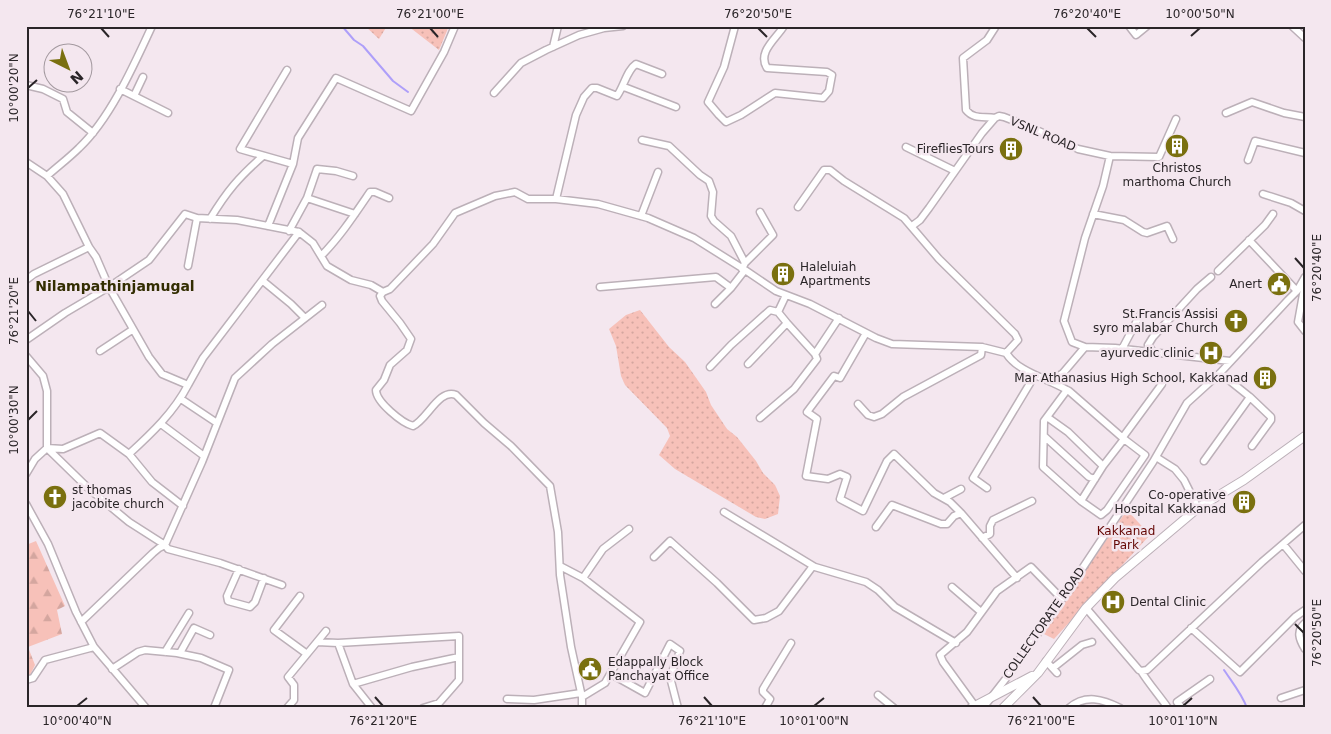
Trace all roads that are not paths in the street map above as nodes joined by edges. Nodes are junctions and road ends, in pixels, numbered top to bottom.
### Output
1 (152, 26) edge
2 (455, 26) edge
3 (558, 26) edge
4 (623, 26) edge
5 (735, 26) edge
6 (784, 26) edge
7 (996, 26) edge
8 (1129, 26) edge
9 (1147, 26) edge
10 (1292, 26) edge
11 (604, 27) edge
12 (1305, 38) edge
13 (553, 47) junction
14 (287, 70) dead end
15 (662, 74) dead end
16 (143, 76) dead end
17 (26, 85) edge
18 (624, 87) junction
19 (120, 89) junction
20 (494, 93) dead end
21 (134, 96) junction
22 (676, 107) dead end
23 (168, 112) dead end
24 (1226, 113) dead end
25 (1305, 116) edge
26 (995, 118) junction
27 (1176, 119) dead end
28 (93, 133) junction
29 (642, 140) dead end
30 (906, 147) dead end
31 (1305, 153) edge
32 (263, 156) junction
33 (1110, 156) junction
34 (1248, 160) dead end
35 (26, 162) edge
36 (292, 164) junction
37 (955, 171) junction
38 (658, 172) dead end
39 (47, 176) junction
40 (353, 176) dead end
41 (1263, 194) dead end
42 (307, 198) junction
43 (389, 198) dead end
44 (556, 199) junction
45 (798, 207) dead end
46 (760, 212) dead end
47 (1305, 212) edge
48 (355, 214) junction
49 (1093, 214) junction
50 (1273, 214) dead end
51 (641, 216) junction
52 (197, 218) junction
53 (210, 218) junction
54 (268, 226) junction
55 (912, 226) junction
56 (289, 231) junction
57 (299, 232) junction
58 (1174, 239) dead end
59 (1249, 240) junction
60 (89, 247) junction
61 (321, 256) junction
62 (188, 266) dead end
63 (744, 267) junction
64 (1218, 271) dead end
65 (1211, 277) dead end
66 (1305, 277) edge
67 (26, 280) edge
68 (263, 281) junction
69 (1305, 283) edge
70 (109, 287) junction
71 (600, 287) dead end
72 (731, 288) junction
73 (1297, 291) junction
74 (384, 292) junction
75 (786, 295) junction
76 (322, 304) dead end
77 (715, 304) dead end
78 (778, 312) junction
79 (1140, 315) dead end
80 (305, 318) junction
81 (839, 318) junction
82 (787, 323) junction
83 (132, 330) junction
84 (1305, 331) edge
85 (866, 333) junction
86 (26, 340) edge
87 (982, 347) junction
88 (1085, 347) junction
89 (1122, 349) junction
90 (100, 351) dead end
91 (1006, 353) junction
92 (1154, 353) junction
93 (815, 354) junction
94 (26, 356) edge
95 (1230, 361) junction
96 (748, 364) dead end
97 (710, 367) dead end
98 (1220, 373) junction
99 (1035, 375) junction
100 (1051, 381) junction
101 (1162, 384) dead end
102 (188, 385) junction
103 (1067, 390) junction
104 (1250, 397) junction
105 (181, 398) junction
106 (858, 404) dead end
107 (1047, 417) junction
108 (760, 418) dead end
109 (217, 423) junction
110 (160, 424) junction
111 (1044, 436) junction
112 (1305, 436) edge
113 (1123, 438) junction
114 (1252, 446) dead end
115 (47, 448) junction
116 (130, 454) junction
117 (204, 456) junction
118 (1156, 457) junction
119 (1204, 461) dead end
120 (1103, 466) junction
121 (26, 474) edge
122 (1095, 479) junction
123 (987, 488) dead end
124 (961, 489) dead end
125 (944, 498) junction
126 (1081, 500) junction
127 (1032, 501) dead end
128 (26, 504) edge
129 (183, 506) junction
130 (1198, 508) junction
131 (724, 512) dead end
132 (961, 513) junction
133 (1305, 525) edge
134 (876, 527) dead end
135 (629, 529) dead end
136 (982, 538) junction
137 (1283, 544) junction
138 (165, 545) junction
139 (654, 557) dead end
140 (560, 566) junction
141 (812, 566) junction
142 (238, 569) junction
143 (1305, 571) edge
144 (264, 578) junction
145 (582, 578) junction
146 (1017, 578) junction
147 (282, 585) dead end
148 (952, 587) dead end
149 (300, 596) dead end
150 (1062, 599) junction
151 (1086, 608) junction
152 (1305, 610) edge
153 (981, 612) junction
154 (189, 613) dead end
155 (81, 622) junction
156 (1305, 623) edge
157 (1191, 628) junction
158 (326, 631) dead end
159 (210, 635) dead end
160 (317, 642) junction
161 (1092, 642) dead end
162 (791, 643) dead end
163 (956, 643) junction
164 (338, 644) junction
165 (94, 647) junction
166 (1305, 648) edge
167 (165, 652) junction
168 (180, 653) junction
169 (307, 654) junction
170 (459, 657) junction
171 (1046, 661) junction
172 (112, 669) junction
173 (1142, 671) junction
174 (1038, 673) junction
175 (611, 674) junction
176 (1210, 679) dead end
177 (26, 680) edge
178 (353, 684) junction
179 (1305, 690) edge
180 (582, 695) junction
181 (878, 695) dead end
182 (1281, 698) dead end
183 (507, 699) dead end
184 (990, 699) junction
185 (1179, 705) edge
186 (973, 707) edge
187 (146, 708) edge
188 (214, 708) edge
189 (287, 708) edge
190 (372, 708) edge
191 (422, 708) edge
192 (582, 708) edge
193 (678, 708) edge
194 (766, 708) edge
195 (894, 708) edge
196 (983, 708) edge
197 (1003, 708) edge
198 (1069, 708) edge
199 (1120, 708) edge
200 (1169, 708) edge

1 - 19 street
2 - 36 street
3 - 13 street
4 - 11 street
5 - 6 street
7 - 26 street
8 - 9 street
10 - 12 street
11 - 13 street
13 - 20 street
14 - 32 street
15 - 18 street
16 - 21 street
17 - 28 street
18 - 22 street
18 - 44 street
19 - 21 street
19 - 28 street
21 - 23 street
24 - 25 street
26 - 33 street, VSNL ROAD
26 - 37 street, VSNL ROAD
27 - 33 street, VSNL ROAD
28 - 39 street
29 - 63 street
30 - 37 street
31 - 34 street
32 - 36 street
32 - 53 street
33 - 49 street
35 - 39 street
36 - 54 street
37 - 55 street, VSNL ROAD
38 - 51 street
39 - 60 street
40 - 42 street
41 - 47 street
42 - 48 street
42 - 56 street
43 - 48 street
44 - 51 street
44 - 74 street
45 - 55 street
46 - 63 street
48 - 61 street
49 - 58 street
49 - 88 street
50 - 59 street
51 - 63 street
52 - 53 street
52 - 62 street
52 - 70 street
53 - 54 street
54 - 56 street
55 - 91 street
56 - 57 street
57 - 61 street
57 - 68 street
59 - 64 street
59 - 73 street
60 - 67 street
60 - 70 street
61 - 74 street
63 - 72 street
63 - 75 street
65 - 92 street
66 - 73 street, COLLECTORATE ROAD
68 - 80 street
68 - 102 street
69 - 84 street
70 - 83 street
70 - 86 street
71 - 72 street
72 - 77 street
73 - 95 street, COLLECTORATE ROAD
74 - 140 street
75 - 78 street
75 - 81 street
76 - 80 street
78 - 82 street
78 - 97 street
79 - 89 street
80 - 109 street
81 - 85 street
81 - 93 street
82 - 93 street
82 - 96 street
83 - 90 street
83 - 102 street
85 - 87 street
85 - 125 street
87 - 91 street
87 - 106 street
88 - 89 street
88 - 100 street
89 - 92 street
91 - 99 street
92 - 95 street
93 - 108 street
94 - 115 street
95 - 98 street, COLLECTORATE ROAD
98 - 104 street
98 - 118 street, COLLECTORATE ROAD
99 - 100 street
99 - 123 street
100 - 103 street
101 - 113 street
102 - 105 street
103 - 107 street
103 - 113 street
104 - 114 street
104 - 119 street
105 - 109 street
105 - 110 street
107 - 111 street
107 - 120 street
109 - 117 street
110 - 116 street
110 - 117 street
111 - 122 street
111 - 126 street
112 - 130 main road
113 - 120 street
113 - 126 street
115 - 116 street
115 - 121 street
115 - 138 street
116 - 129 street
117 - 129 street
118 - 130 street
118 - 150 street, COLLECTORATE ROAD
120 - 122 street
122 - 126 street
124 - 125 street
125 - 132 street
127 - 136 street
128 - 155 street
129 - 138 street
130 - 151 main road
131 - 141 street
132 - 134 street
132 - 136 street
133 - 137 street
135 - 145 street
136 - 146 street
137 - 143 street
137 - 157 street
138 - 142 street
138 - 155 street
139 - 141 street
140 - 145 street
140 - 180 street
141 - 163 street
142 - 144 street
142 - 144 street
144 - 147 street
145 - 175 street
146 - 150 street
146 - 153 street
148 - 153 street
149 - 169 street
150 - 184 street, COLLECTORATE ROAD
151 - 171 main road
151 - 173 street
152 - 157 street
153 - 163 street
154 - 167 street
155 - 165 street
156 - 166 street
157 - 173 street
158 - 160 street
159 - 168 street
160 - 164 street
160 - 169 street
161 - 171 street
162 - 194 street
163 - 186 street
164 - 170 street
164 - 178 street
165 - 172 street
165 - 177 street
167 - 168 street
167 - 172 street
168 - 188 street
169 - 189 street
170 - 178 street
170 - 191 street
171 - 174 main road
172 - 187 street
173 - 200 street
174 - 184 main road
174 - 197 main road
175 - 180 street
175 - 193 street
176 - 185 street
178 - 190 street
179 - 182 street
180 - 183 street
180 - 192 street
181 - 195 street
184 - 186 main road
184 - 196 street, COLLECTORATE ROAD
185 - 200 street
198 - 199 street

